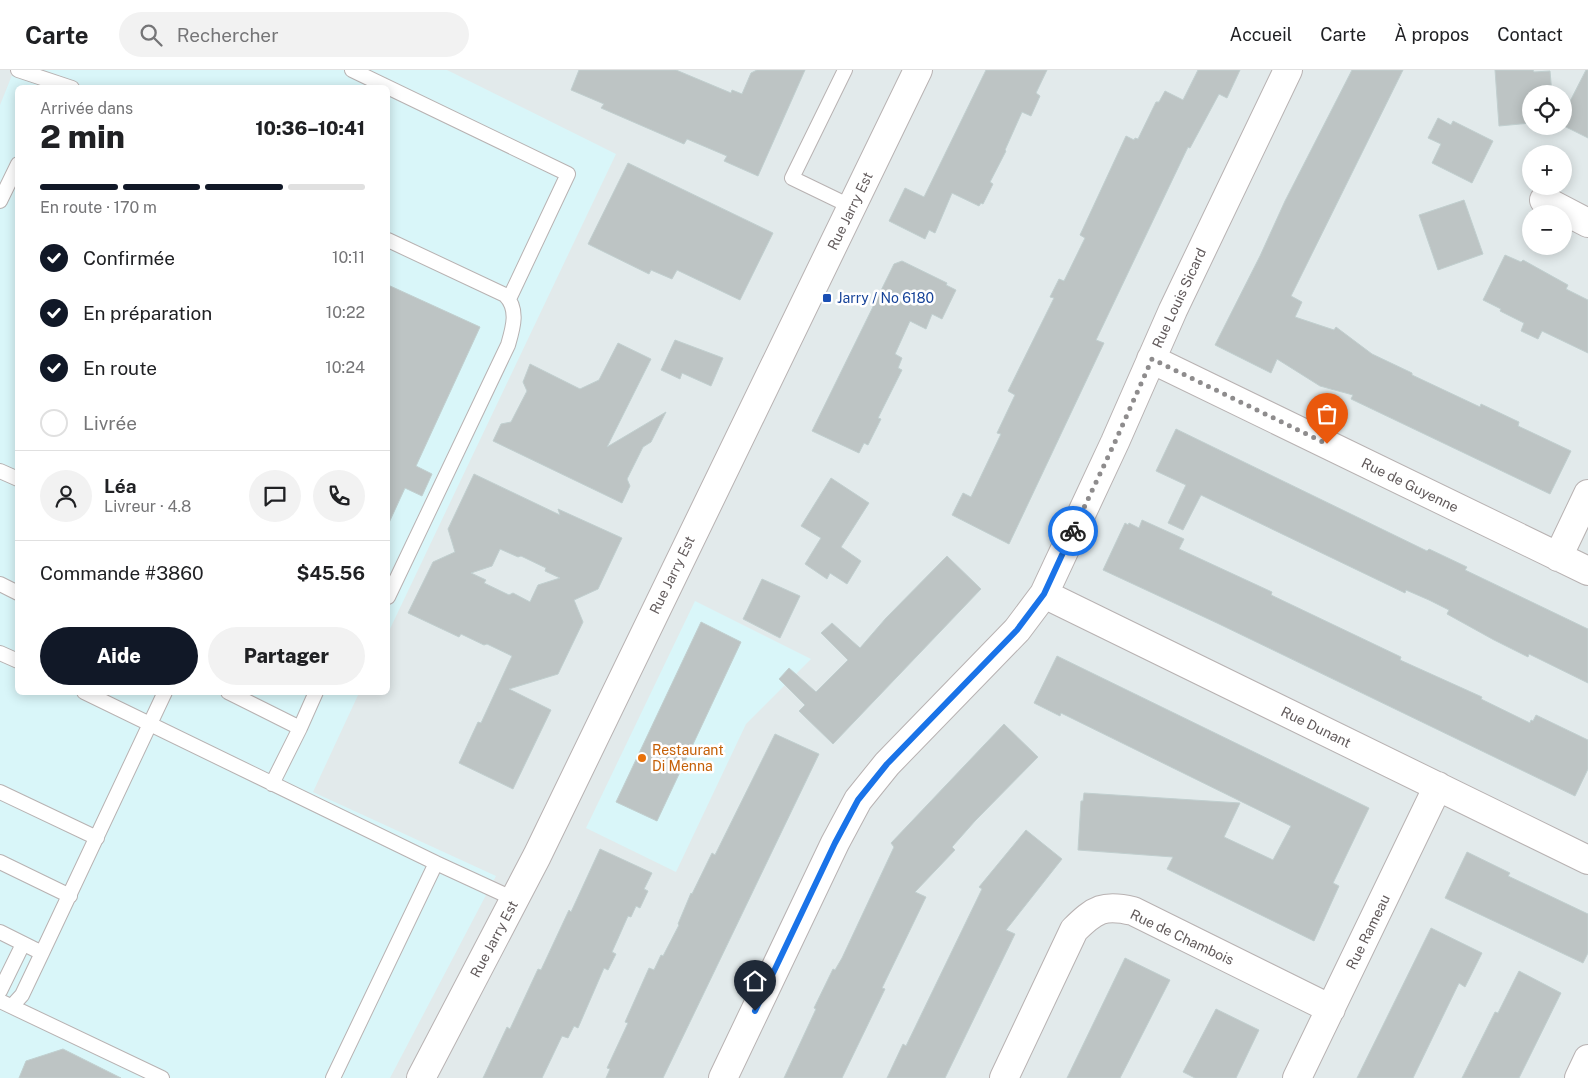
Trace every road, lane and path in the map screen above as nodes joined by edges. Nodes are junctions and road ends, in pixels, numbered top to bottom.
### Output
1 (18, 70) edge
2 (352, 70) edge
3 (845, 70) edge
4 (918, 70) edge
5 (1288, 70) edge
6 (46, 79) edge
7 (364, 82) edge
8 (63, 85) edge
9 (390, 94) edge
10 (15, 170) edge
11 (1544, 200) dead end
12 (0, 201) edge
13 (852, 207) junction
14 (1588, 223) edge
15 (390, 241) edge
16 (509, 299) junction
17 (1152, 359) junction
18 (0, 471) edge
19 (15, 478) edge
20 (1588, 494) edge
21 (1558, 557) junction
22 (1588, 571) edge
23 (0, 584) edge
24 (15, 591) edge
25 (390, 593) edge
26 (1044, 594) junction
27 (0, 653) edge
28 (15, 660) edge
29 (90, 695) edge
30 (164, 695) edge
31 (234, 695) edge
32 (315, 695) edge
33 (150, 724) junction
34 (300, 728) junction
35 (272, 784) junction
36 (1438, 786) junction
37 (0, 792) edge
38 (98, 838) junction
39 (1588, 860) edge
40 (0, 862) edge
41 (436, 863) junction
42 (70, 896) junction
43 (514, 899) junction
44 (0, 932) edge
45 (23, 944) junction
46 (42, 953) junction
47 (0, 990) edge
48 (6, 1004) edge
49 (1331, 1009) junction
50 (1588, 1059) edge
51 (162, 1078) edge
52 (333, 1078) edge
53 (421, 1078) edge
54 (723, 1078) edge
55 (1004, 1078) edge
56 (1297, 1078) edge
57 (1579, 1078) edge

1 - 6 lane
2 - 7 lane
3 - 13 lane
4 - 13 street, Rue Jarry Est
5 - 17 street, Rue Louis Sicard
6 - 8 lane
9 - 16 lane
10 - 12 lane
11 - 14 street
13 - 43 street, Rue Jarry Est
15 - 16 lane
16 - 25 lane
17 - 21 street, Rue de Guyenne
17 - 26 street, Rue Louis Sicard
18 - 19 lane
20 - 21 street
21 - 22 street, Rue de Guyenne
23 - 24 lane
26 - 36 street, Rue Dunant
26 - 54 street, Rue Louis Sicard
27 - 28 lane
29 - 33 lane
30 - 33 lane
31 - 34 lane
32 - 34 lane
33 - 35 lane
33 - 38 lane
34 - 35 lane
35 - 41 lane
36 - 39 street, Rue Dunant
36 - 49 street, Rue Rameau
37 - 38 lane
38 - 42 lane
40 - 42 lane
41 - 43 lane
41 - 52 lane
42 - 46 lane
43 - 53 street, Rue Jarry Est
44 - 45 lane
45 - 46 lane
45 - 47 lane
46 - 48 lane
48 - 51 lane
49 - 55 street, Rue de Chambois
49 - 56 street, Rue Rameau
50 - 57 street

